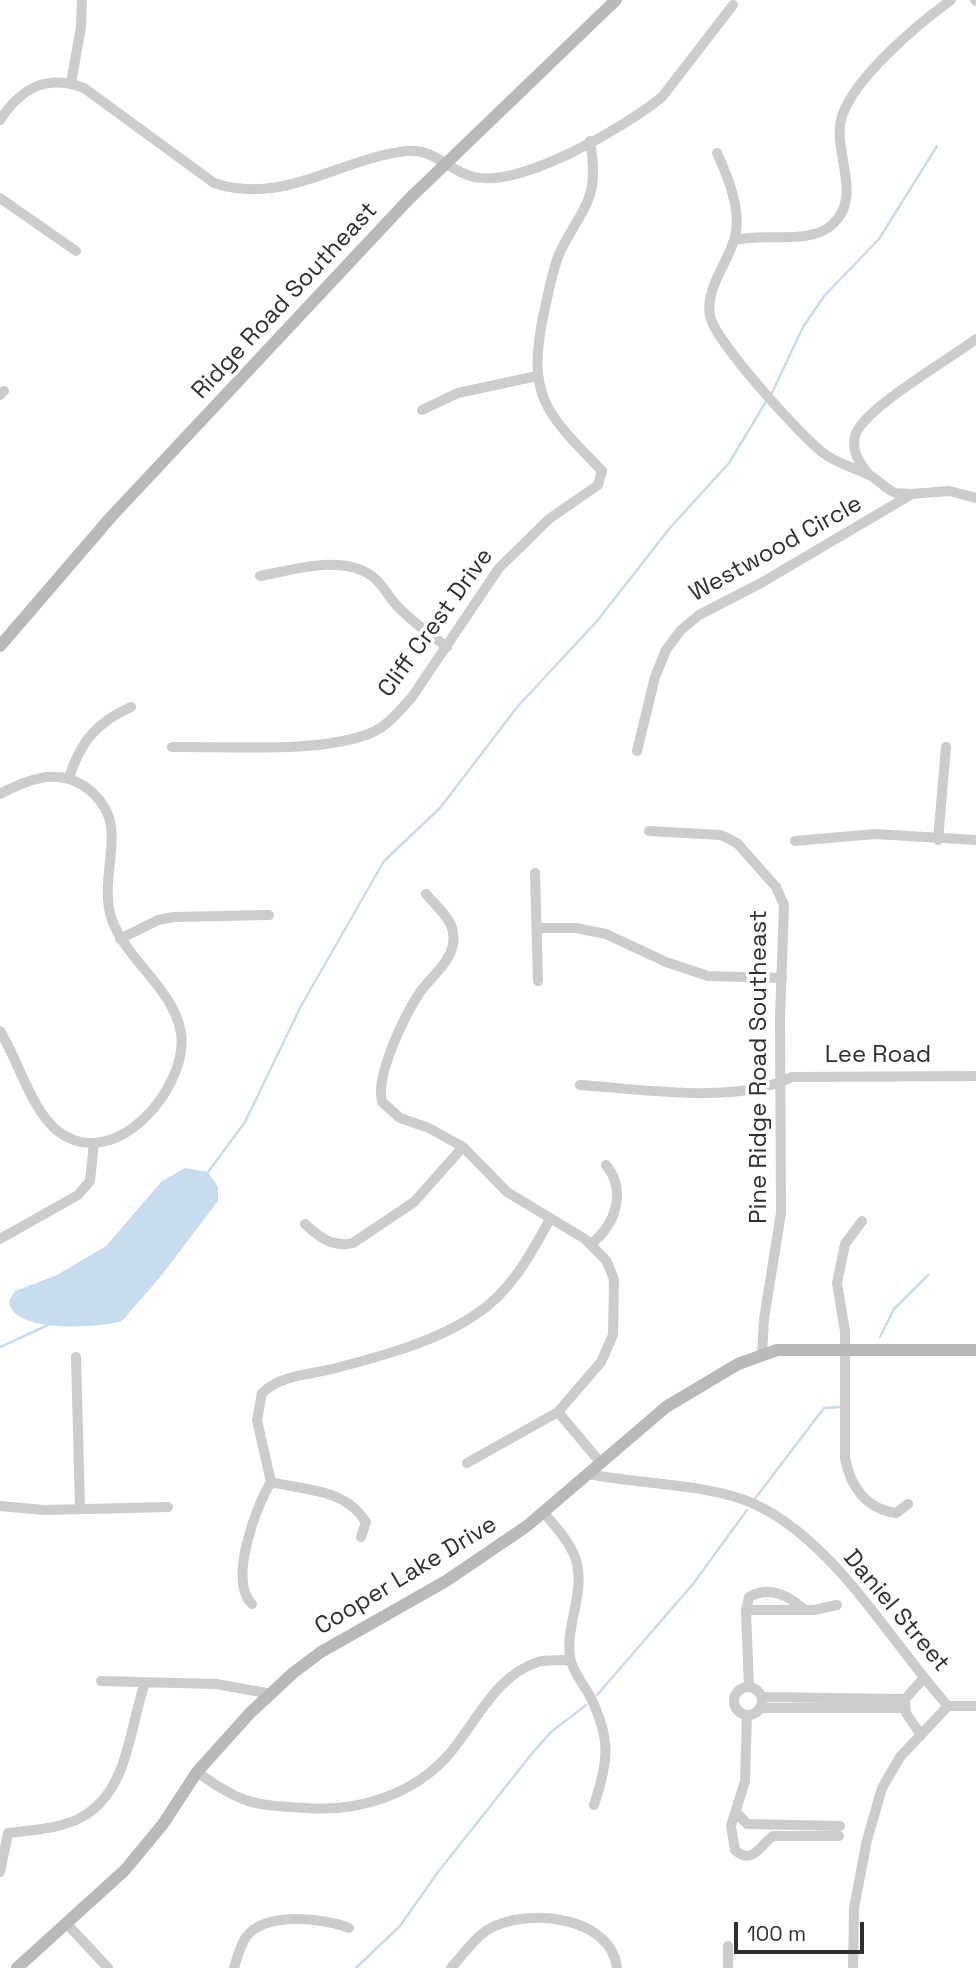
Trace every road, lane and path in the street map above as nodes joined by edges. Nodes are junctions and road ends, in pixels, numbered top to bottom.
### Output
1 (82, 0) edge
2 (616, 0) edge
3 (951, 0) edge
4 (733, 5) dead end
5 (71, 83) junction
6 (0, 120) edge
7 (590, 141) junction
8 (717, 153) dead end
9 (446, 162) junction
10 (0, 198) edge
11 (735, 240) junction
12 (76, 251) dead end
13 (976, 339) edge
14 (537, 376) junction
15 (422, 410) dead end
16 (870, 475) junction
17 (912, 494) junction
18 (976, 498) edge
19 (260, 576) dead end
20 (0, 646) edge
21 (447, 647) junction
22 (131, 707) dead end
23 (172, 747) dead end
24 (946, 747) dead end
25 (637, 751) dead end
26 (69, 778) junction
27 (0, 793) edge
28 (649, 831) dead end
29 (938, 840) junction
30 (976, 840) edge
31 (795, 841) dead end
32 (535, 873) dead end
33 (426, 894) dead end
34 (270, 915) dead end
35 (537, 928) junction
36 (120, 939) junction
37 (782, 978) junction
38 (538, 981) dead end
39 (0, 1031) edge
40 (976, 1076) edge
41 (781, 1083) junction
42 (580, 1085) dead end
43 (94, 1143) junction
44 (463, 1147) junction
45 (606, 1165) dead end
46 (550, 1219) junction
47 (862, 1221) dead end
48 (305, 1224) dead end
49 (0, 1239) edge
50 (591, 1244) junction
51 (845, 1348) junction
52 (976, 1350) edge
53 (762, 1354) junction
54 (76, 1357) dead end
55 (558, 1412) junction
56 (600, 1462) junction
57 (467, 1463) dead end
58 (588, 1474) junction
59 (271, 1482) junction
60 (908, 1504) dead end
61 (0, 1506) edge
62 (168, 1507) dead end
63 (80, 1509) junction
64 (544, 1513) junction
65 (361, 1537) dead end
66 (253, 1604) dead end
67 (837, 1605) dead end
68 (746, 1610) junction
69 (805, 1610) junction
70 (570, 1660) junction
71 (923, 1679) junction
72 (101, 1681) dead end
73 (145, 1684) junction
74 (749, 1687) junction
75 (272, 1694) junction
76 (761, 1702) junction
77 (904, 1703) junction
78 (948, 1706) junction
79 (976, 1706) edge
80 (747, 1715) junction
81 (920, 1735) junction
82 (197, 1772) junction
83 (594, 1805) dead end
84 (736, 1812) junction
85 (0, 1872) edge
86 (67, 1924) junction
87 (349, 1928) dead end
88 (727, 1946) dead end
89 (102, 1966) edge
90 (17, 1968) edge
91 (234, 1968) edge
92 (451, 1968) edge
93 (617, 1968) edge
94 (728, 1968) edge
95 (853, 1968) edge

1 - 5 street
2 - 9 street, Ridge Road Southeast
3 - 11 street
4 - 7 street
5 - 6 street
5 - 9 street
7 - 9 street
7 - 14 street, Cliff Crest Drive
8 - 11 street
9 - 20 street, Ridge Road Southeast
10 - 12 street
11 - 16 street
13 - 16 street
14 - 15 street
14 - 21 street, Cliff Crest Drive
16 - 17 street
17 - 18 street, Westwood Circle
17 - 25 street, Westwood Circle
19 - 21 street
21 - 23 street, Cliff Crest Drive
22 - 26 street
24 - 29 street
26 - 27 street
26 - 36 street
28 - 37 street, Pine Ridge Road Southeast
29 - 30 street
29 - 31 street
32 - 35 street
33 - 44 street
34 - 36 street
35 - 37 street
35 - 38 street
36 - 43 street
37 - 41 street, Pine Ridge Road Southeast
39 - 43 street
40 - 41 street, Lee Road
41 - 42 street, Lee Road
41 - 53 street, Pine Ridge Road Southeast
43 - 49 street
44 - 46 street
44 - 48 street
45 - 50 street
46 - 50 street
46 - 59 street
47 - 51 street
50 - 55 street
51 - 52 street, Cooper Lake Drive
51 - 53 street, Cooper Lake Drive
51 - 60 street
53 - 56 street, Cooper Lake Drive
54 - 63 street
55 - 56 street
55 - 57 street
56 - 58 street, Cooper Lake Drive
58 - 64 street, Cooper Lake Drive
58 - 71 street, Daniel Street
59 - 65 street
59 - 66 street
61 - 63 street
62 - 63 street
64 - 70 street
64 - 75 street, Cooper Lake Drive
67 - 69 street
68 - 69 street
68 - 69 street
68 - 74 street
70 - 82 street
70 - 83 street
71 - 77 street
71 - 78 street, Daniel Street
72 - 73 street
73 - 75 street
73 - 85 street
74 - 76 street
74 - 80 street
75 - 82 street, Cooper Lake Drive
76 - 77 street
76 - 80 street
77 - 81 street
78 - 79 street, Daniel Street
78 - 81 street
80 - 84 street
81 - 95 street
82 - 86 street, Cooper Lake Drive
84 - 84 street
86 - 89 street
86 - 90 street, Cooper Lake Drive
87 - 91 street
88 - 94 street
92 - 93 street

